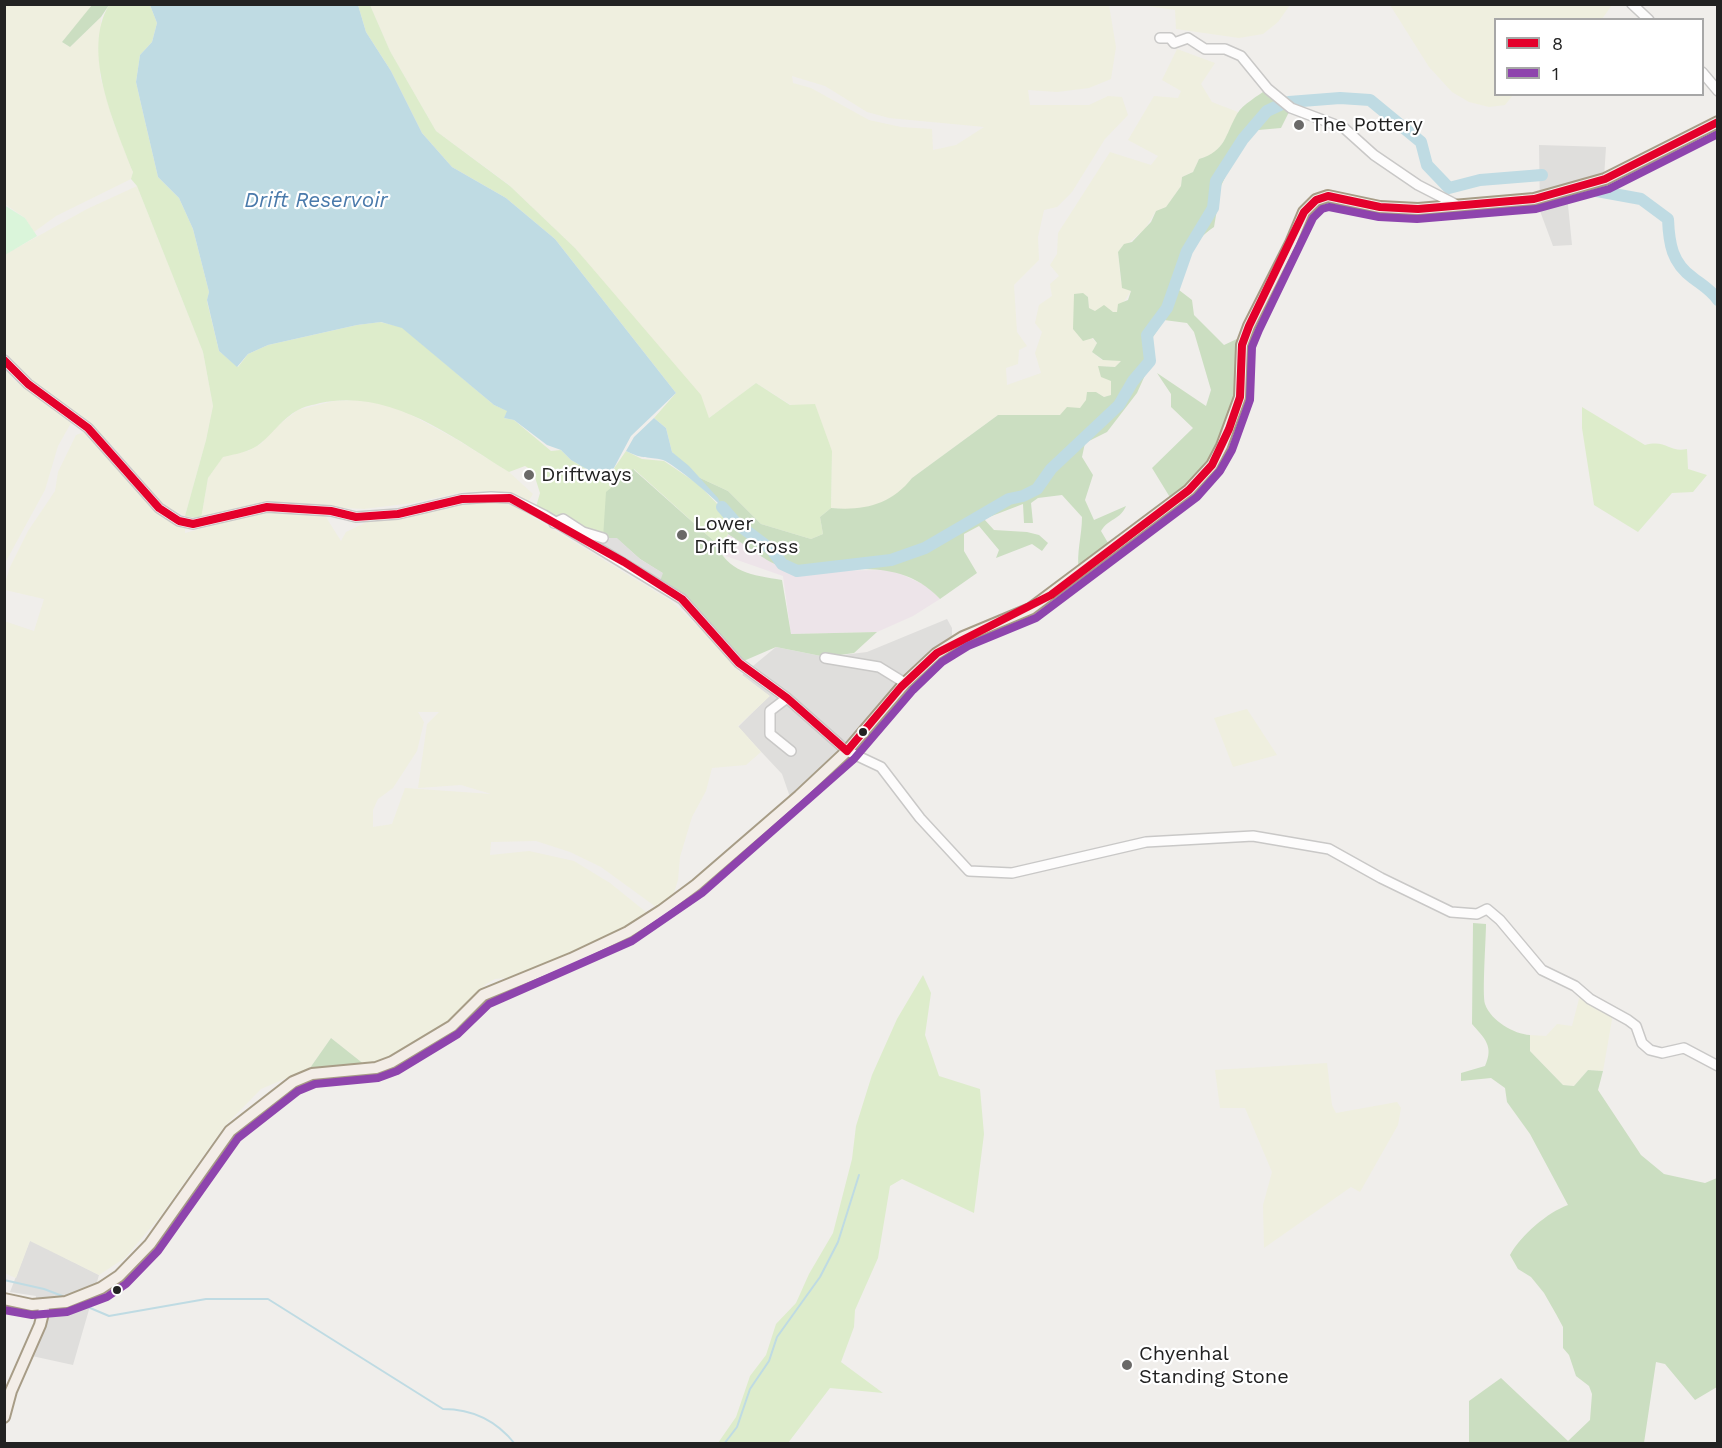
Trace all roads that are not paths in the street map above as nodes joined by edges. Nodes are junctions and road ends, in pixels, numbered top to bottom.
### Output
1 (1632, 4) edge
2 (1647, 18) edge
3 (1160, 38) dead end
4 (1704, 74) edge
5 (1718, 91) edge
6 (1718, 122) edge
7 (1455, 204) junction
8 (4, 360) edge
9 (554, 523) junction
10 (603, 538) dead end
11 (825, 658) dead end
12 (905, 683) junction
13 (787, 698) junction
14 (791, 751) dead end
15 (847, 751) junction
16 (1718, 1066) edge
17 (4, 1299) edge
18 (45, 1305) junction
19 (4, 1418) edge

1 - 2 street
3 - 7 street
4 - 5 street
6 - 7 main road
7 - 12 main road
8 - 9 street
9 - 10 street
9 - 13 street
11 - 12 street
12 - 15 main road
13 - 14 street
13 - 15 street
15 - 16 street
15 - 18 main road
17 - 18 main road
18 - 19 main road

